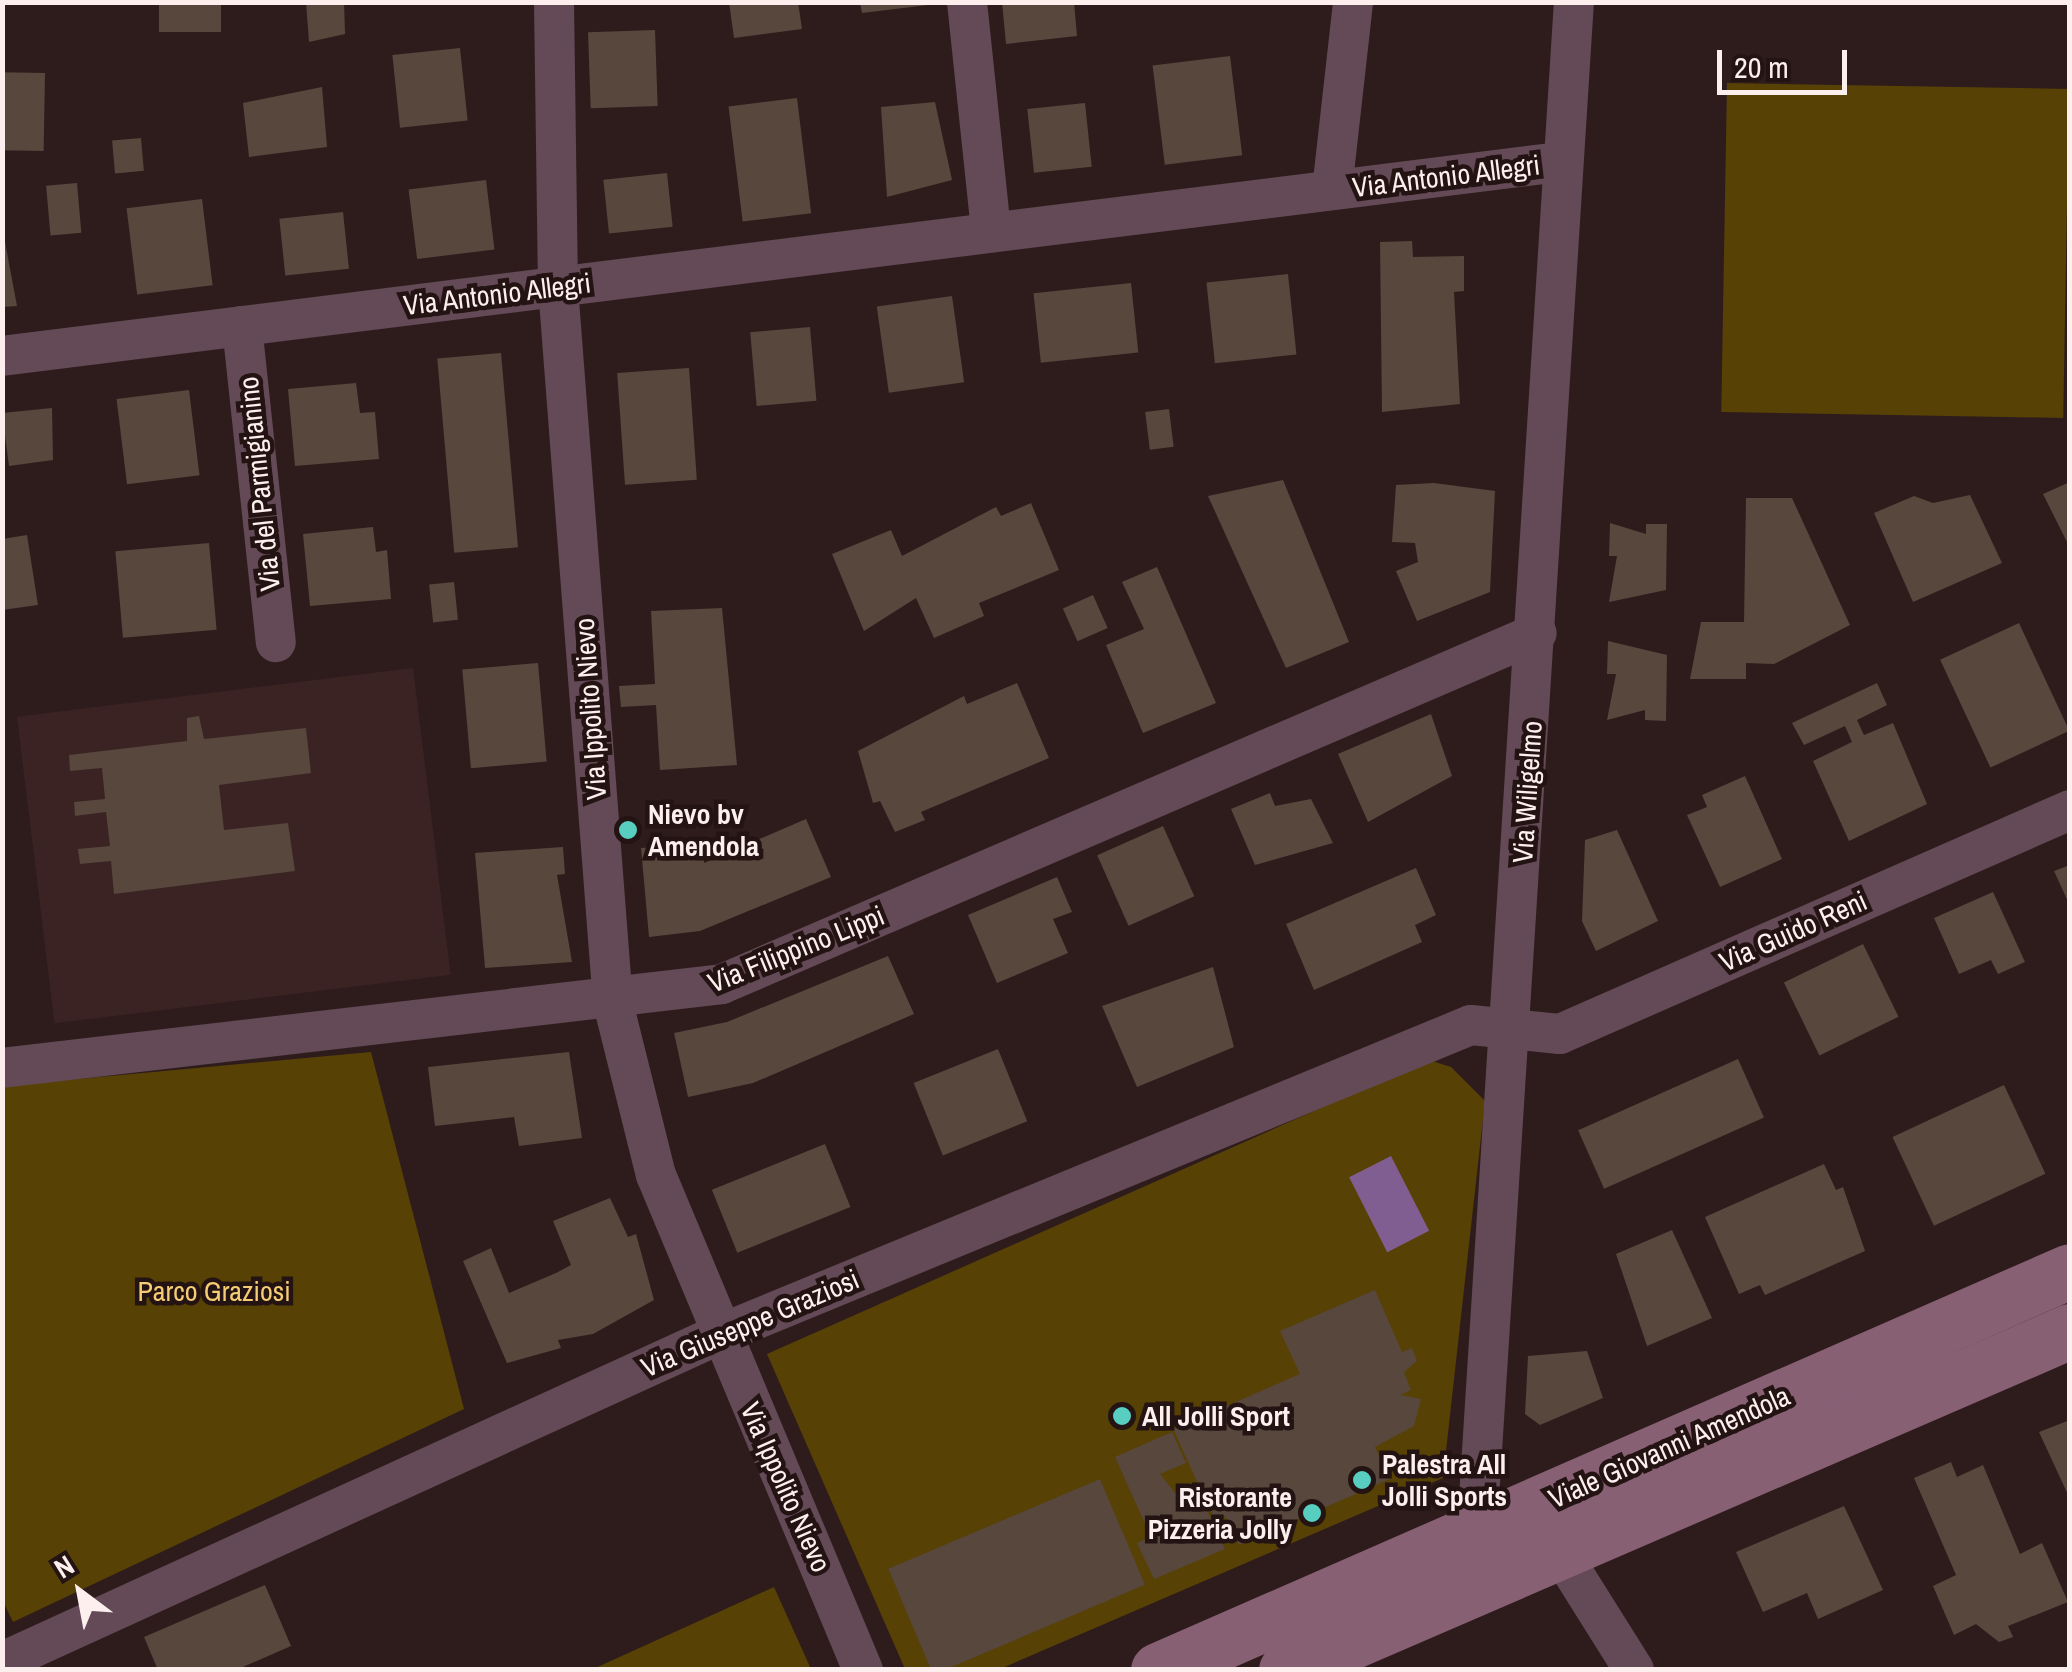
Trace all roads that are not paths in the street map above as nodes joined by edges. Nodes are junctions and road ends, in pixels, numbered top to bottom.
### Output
1 (554, 2) edge
2 (968, 2) edge
3 (1353, 2) edge
4 (1574, 2) edge
5 (1559, 162) junction
6 (1332, 190) junction
7 (991, 232) junction
8 (558, 287) junction
9 (242, 326) junction
10 (2, 356) edge
11 (1537, 634) junction
12 (276, 642) dead end
13 (2070, 810) edge
14 (613, 1002) junction
15 (1512, 1030) junction
16 (2, 1068) edge
17 (2070, 1272) edge
18 (2070, 1331) edge
19 (718, 1334) junction
20 (1510, 1541) junction
21 (2, 1662) edge
22 (863, 1670) edge
23 (1158, 1670) edge
24 (1286, 1670) edge
25 (1634, 1670) edge

1 - 8 street, Via Ippolito Nievo
2 - 7 street
3 - 6 street, Via Antonio Allegri
4 - 5 street, Via Wiligelmo
5 - 6 street, Via Antonio Allegri
5 - 11 street, Via Wiligelmo
6 - 7 street, Via Antonio Allegri
7 - 8 street, Via Antonio Allegri
8 - 9 street, Via Antonio Allegri
8 - 14 street, Via Ippolito Nievo
9 - 10 street, Via Antonio Allegri
9 - 12 street, Via del Parmigianino
11 - 14 street, Via Filippino Lippi
11 - 15 street, Via Wiligelmo
13 - 15 street, Via Guido Reni
14 - 16 street, Via Filippino Lippi
14 - 19 street, Via Ippolito Nievo
15 - 19 street, Via Giuseppe Graziosi
15 - 20 street, Via Wiligelmo
17 - 20 main road, Viale Giovanni Amendola
18 - 20 main road, Viale Giovanni Amendola
19 - 21 street, Via Giuseppe Graziosi
19 - 22 street, Via Ippolito Nievo
20 - 23 main road, Viale Giovanni Amendola
20 - 24 main road, Viale Giovanni Amendola
20 - 25 street

